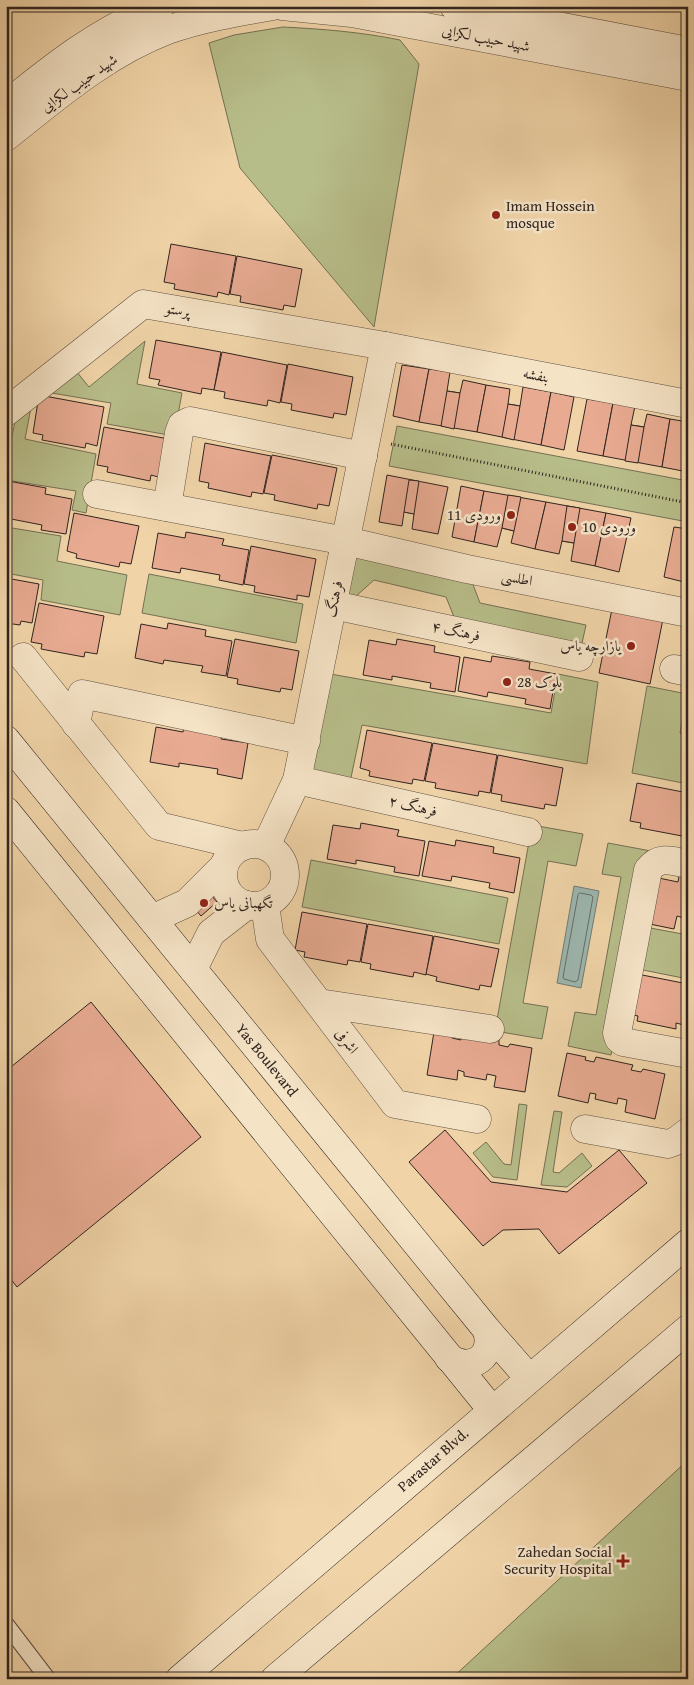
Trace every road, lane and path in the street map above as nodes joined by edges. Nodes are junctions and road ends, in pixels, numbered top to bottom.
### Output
1 (160, 6) edge
2 (273, 6) edge
3 (282, 6) edge
4 (454, 6) edge
5 (439, 18) edge
6 (688, 51) edge
7 (688, 77) edge
8 (6, 104) edge
9 (6, 137) edge
10 (385, 346) junction
11 (688, 404) edge
12 (6, 412) edge
13 (365, 447) junction
14 (97, 494) dead end
15 (688, 504) edge
16 (167, 507) junction
17 (346, 541) junction
18 (333, 605) junction
19 (688, 613) edge
20 (23, 657) dead end
21 (579, 657) dead end
22 (76, 724) junction
23 (6, 740) edge
24 (306, 741) junction
25 (297, 780) junction
26 (6, 811) edge
27 (528, 832) dead end
28 (255, 846) junction
29 (688, 864) edge
30 (224, 867) junction
31 (256, 905) junction
32 (152, 919) junction
33 (193, 969) junction
34 (319, 1003) junction
35 (490, 1029) dead end
36 (688, 1054) edge
37 (477, 1119) dead end
38 (585, 1129) dead end
39 (678, 1138) edge
40 (688, 1243) edge
41 (688, 1329) edge
42 (487, 1330) junction
43 (449, 1358) junction
44 (529, 1378) junction
45 (492, 1410) junction
46 (6, 1624) edge
47 (48, 1679) edge
48 (180, 1679) edge
49 (275, 1679) edge

1 - 8 street, شهید حبیب لکزایی
2 - 9 street, شهید حبیب لکزایی
3 - 5 street, شهید حبیب لکزایی
4 - 6 street, شهید حبیب لکزایی
5 - 7 street, شهید حبیب لکزایی
10 - 11 street, بنفشه
10 - 12 street, پرستو
10 - 13 street, فرهنگ
13 - 15 path
13 - 16 street
13 - 17 street, فرهنگ
14 - 16 street, اطلسی
16 - 17 street, اطلسی
17 - 18 street, فرهنگ
17 - 19 street, اطلسی
18 - 21 street, فرهنگ ۴
18 - 24 street, فرهنگ
20 - 22 street
22 - 24 street
22 - 28 street
23 - 32 street, Yas Boulevard
24 - 25 street, فرهنگ
25 - 27 street, فرهنگ ۲
25 - 28 street, فرهنگ
26 - 43 street
28 - 30 street
28 - 31 street
29 - 36 street
30 - 31 street
30 - 32 street
31 - 33 street
31 - 34 street, اشرفی
32 - 33 street, Yas Boulevard
33 - 42 street, Yas Boulevard
34 - 35 street
34 - 37 street, اشرفی
38 - 39 street
40 - 44 street, Parastar Blvd.
41 - 49 street
42 - 43 street
42 - 44 street, Yas Boulevard
43 - 45 street
44 - 45 street, Parastar Blvd.
45 - 48 street, Parastar Blvd.
46 - 47 lane

